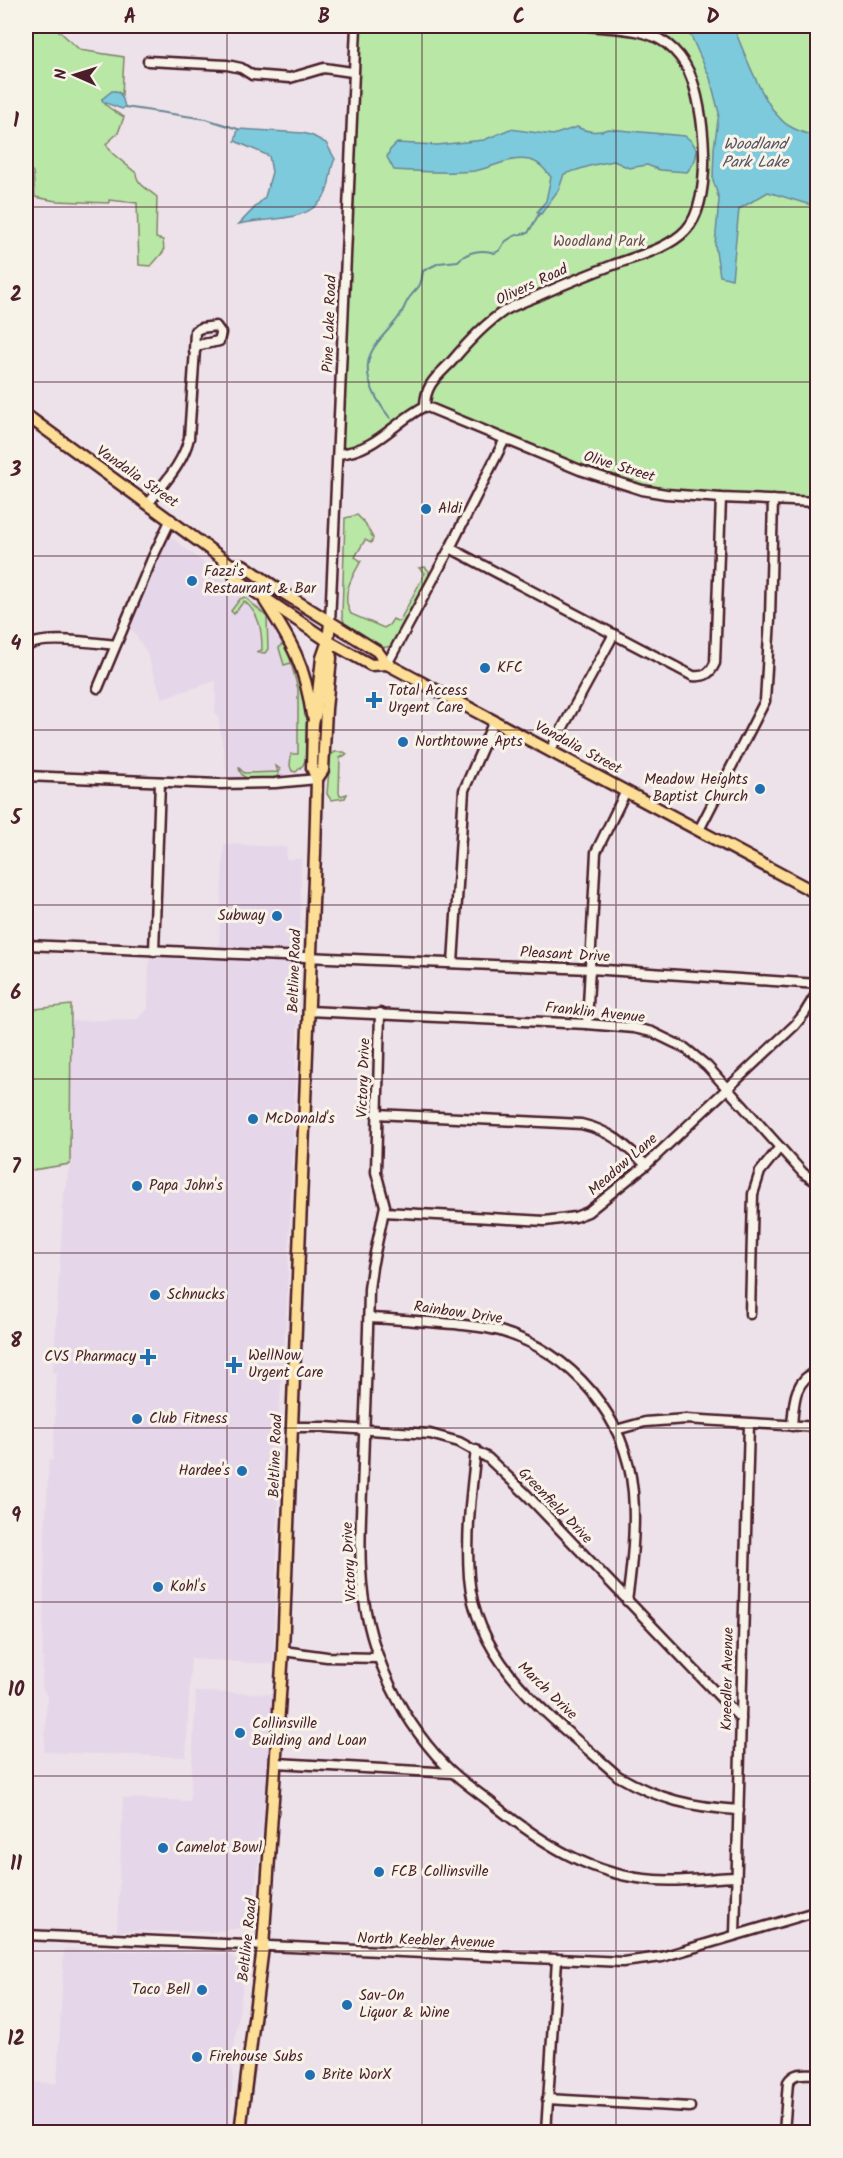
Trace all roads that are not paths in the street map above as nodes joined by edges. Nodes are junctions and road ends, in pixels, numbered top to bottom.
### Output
1 (356, 26) edge
2 (588, 26) edge
3 (148, 61) dead end
4 (352, 72) junction
5 (194, 351) dead end
6 (425, 406) junction
7 (26, 415) edge
8 (505, 439) junction
9 (338, 454) junction
10 (721, 498) junction
11 (773, 500) junction
12 (818, 502) edge
13 (148, 504) junction
14 (171, 519) junction
15 (450, 548) junction
16 (231, 565) junction
17 (262, 596) junction
18 (330, 623) junction
19 (614, 634) junction
20 (328, 641) junction
21 (115, 645) junction
22 (26, 648) edge
23 (387, 664) junction
24 (98, 688) dead end
25 (494, 721) junction
26 (313, 724) junction
27 (550, 751) junction
28 (26, 776) edge
29 (317, 779) junction
30 (160, 782) junction
31 (626, 791) junction
32 (699, 830) junction
33 (818, 894) edge
34 (26, 945) edge
35 (154, 951) junction
36 (310, 958) junction
37 (453, 963) junction
38 (590, 969) junction
39 (818, 984) edge
40 (818, 991) edge
41 (308, 1011) junction
42 (380, 1013) junction
43 (587, 1024) junction
44 (728, 1089) junction
45 (376, 1114) junction
46 (780, 1147) junction
47 (646, 1165) junction
48 (818, 1183) edge
49 (384, 1212) junction
50 (750, 1314) dead end
51 (369, 1318) junction
52 (818, 1371) edge
53 (749, 1424) junction
54 (792, 1426) junction
55 (292, 1427) junction
56 (818, 1427) edge
57 (364, 1429) junction
58 (616, 1430) junction
59 (476, 1450) junction
60 (627, 1601) junction
61 (283, 1651) junction
62 (378, 1658) junction
63 (741, 1719) junction
64 (277, 1763) junction
65 (453, 1773) junction
66 (739, 1810) junction
67 (736, 1876) junction
68 (818, 1911) edge
69 (26, 1935) edge
70 (735, 1935) junction
71 (263, 1947) junction
72 (557, 1960) junction
73 (818, 2074) edge
74 (547, 2099) junction
75 (690, 2107) dead end
76 (240, 2133) edge
77 (546, 2133) edge
78 (784, 2133) edge

1 - 4 street, Pine Lake Road
2 - 6 street, Olivers Road
3 - 4 street
4 - 9 street, Pine Lake Road
5 - 13 street
6 - 8 street, Olive Street
6 - 9 street
7 - 13 main road, Vandalia Street
8 - 10 street, Olive Street
8 - 15 street
9 - 18 street, Pine Lake Road
10 - 11 street, Olive Street
10 - 19 street
11 - 12 street, Olive Street
11 - 32 street
13 - 14 main road, Vandalia Street
14 - 16 main road, Vandalia Street
14 - 21 street
15 - 19 street
15 - 23 street
16 - 17 main road, Vandalia Street
16 - 18 main road, Vandalia Street
17 - 20 main road, Vandalia Street
17 - 26 main road
18 - 20 main road, Beltline Road
18 - 23 main road, Vandalia Street
19 - 27 street
20 - 23 main road, Vandalia Street
20 - 26 main road, Beltline Road
20 - 29 main road, Beltline Road
21 - 22 street
21 - 24 street
23 - 25 main road, Vandalia Street
25 - 27 main road, Vandalia Street
25 - 37 street
26 - 29 main road, Beltline Road
27 - 31 main road, Vandalia Street
28 - 30 street
29 - 30 street
29 - 36 main road, Beltline Road
30 - 35 street
31 - 32 main road, Vandalia Street
31 - 38 street
32 - 33 main road, Vandalia Street
34 - 35 street, Pleasant Drive
35 - 36 street, Pleasant Drive
36 - 37 street, Pleasant Drive
36 - 41 main road, Beltline Road
37 - 38 street, Pleasant Drive
38 - 39 street, Pleasant Drive
38 - 43 street
40 - 44 street, Meadow Lane
41 - 42 street, Franklin Avenue
41 - 55 main road, Beltline Road
42 - 43 street, Franklin Avenue
42 - 45 street, Victory Drive
43 - 44 street, Franklin Avenue
44 - 46 street, Franklin Avenue
44 - 47 street, Meadow Lane
45 - 47 street
45 - 49 street, Victory Drive
46 - 48 street, Franklin Avenue
46 - 50 street
47 - 49 street, Meadow Lane
49 - 51 street, Victory Drive
51 - 57 street, Victory Drive
51 - 58 street, Rainbow Drive
52 - 54 street
53 - 54 street
53 - 58 street
53 - 63 street, Kneedler Avenue
54 - 56 street
55 - 57 street, Greenfield Drive
55 - 61 main road, Beltline Road
57 - 59 street, Greenfield Drive
57 - 62 street, Victory Drive
58 - 60 street, Rainbow Drive
59 - 60 street, Greenfield Drive
59 - 66 street, March Drive
60 - 63 street, Greenfield Drive
61 - 62 street
61 - 64 main road, Beltline Road
62 - 65 street, Victory Drive
63 - 66 street, Kneedler Avenue
64 - 65 street
64 - 71 main road, Beltline Road
65 - 67 street, Victory Drive
66 - 67 street, Kneedler Avenue
67 - 70 street, Kneedler Avenue
68 - 70 street, North Keebler Avenue
69 - 71 street, North Keebler Avenue
70 - 72 street, North Keebler Avenue
71 - 72 street, North Keebler Avenue
71 - 76 main road, Beltline Road
72 - 74 street
73 - 78 street
74 - 75 street
74 - 77 street

